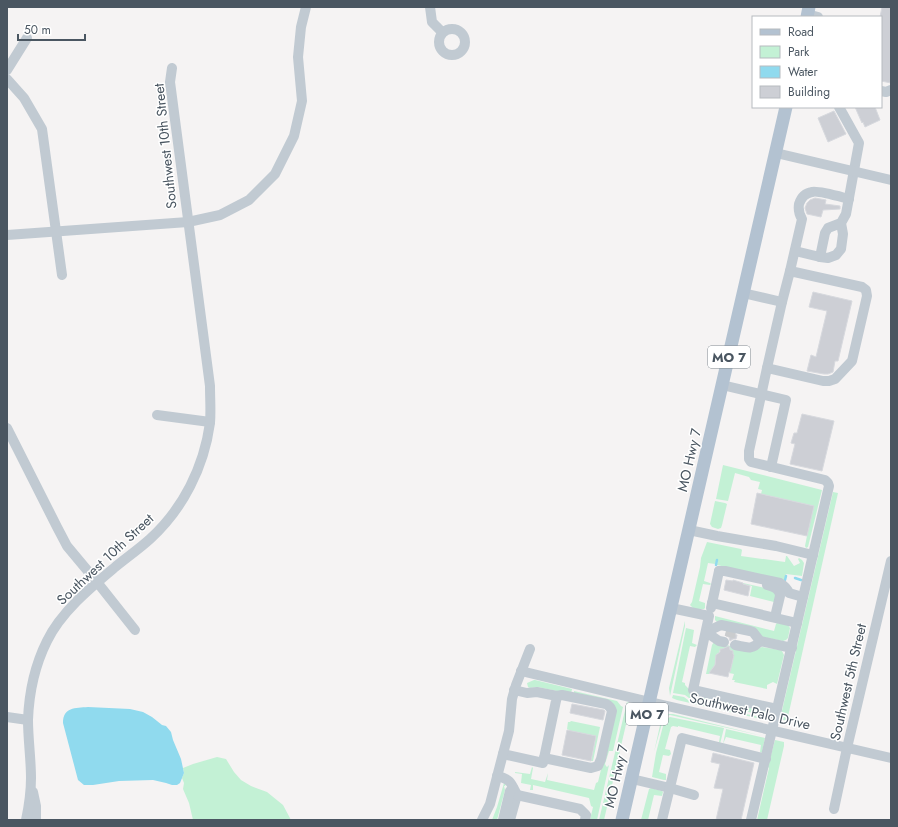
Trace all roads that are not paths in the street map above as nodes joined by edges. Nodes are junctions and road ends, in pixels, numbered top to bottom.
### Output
1 (306, 7) edge
2 (430, 7) edge
3 (442, 32) dead end
4 (27, 38) dead end
5 (172, 68) dead end
6 (7, 70) edge
7 (7, 79) edge
8 (786, 108) edge
9 (841, 108) edge
10 (776, 153) junction
11 (854, 171) junction
12 (891, 180) edge
13 (848, 199) junction
14 (188, 222) junction
15 (841, 223) junction
16 (56, 232) junction
17 (7, 235) edge
18 (795, 251) junction
19 (820, 257) junction
20 (790, 271) junction
21 (62, 276) dead end
22 (743, 293) junction
23 (782, 302) junction
24 (768, 368) junction
25 (722, 384) junction
26 (762, 394) junction
27 (157, 415) dead end
28 (210, 422) junction
29 (7, 428) edge
30 (771, 467) junction
31 (689, 530) junction
32 (813, 555) junction
33 (891, 562) edge
34 (719, 571) junction
35 (97, 582) junction
36 (804, 597) junction
37 (712, 604) junction
38 (671, 608) junction
39 (710, 616) junction
40 (775, 617) junction
41 (797, 623) junction
42 (135, 630) dead end
43 (706, 632) junction
44 (725, 637) tunnel mouth
45 (736, 639) tunnel mouth
46 (760, 641) junction
47 (792, 648) junction
48 (530, 649) dead end
49 (521, 671) junction
50 (514, 690) junction
51 (557, 696) junction
52 (650, 702) junction
53 (778, 709) junction
54 (7, 717) edge
55 (28, 720) junction
56 (772, 730) junction
57 (847, 748) junction
58 (503, 754) junction
59 (544, 758) junction
60 (891, 758) edge
61 (766, 759) junction
62 (498, 776) junction
63 (31, 778) junction
64 (632, 779) junction
65 (670, 788) junction
66 (515, 791) junction
67 (694, 795) dead end
68 (834, 809) dead end
69 (26, 820) edge
70 (36, 820) edge
71 (482, 820) edge
72 (503, 820) edge
73 (510, 820) edge
74 (585, 820) edge
75 (622, 820) edge
76 (662, 820) edge
77 (751, 820) edge

1 - 14 street, Southwest 10th Street
2 - 3 street
4 - 6 street
5 - 14 street, Southwest 10th Street
7 - 16 street
8 - 10 main road, MO Hwy 7 / MO 7
9 - 11 street
10 - 11 street
10 - 22 main road, MO Hwy 7 / MO 7
11 - 12 street
11 - 13 street
13 - 15 street
13 - 18 street
14 - 16 street
14 - 28 street, Southwest 10th Street
15 - 19 street
15 - 19 street
16 - 17 street
16 - 21 street
18 - 19 street
18 - 20 street
20 - 23 street
20 - 24 street
22 - 23 street
22 - 25 main road, MO Hwy 7 / MO 7
23 - 24 street
24 - 26 street
25 - 26 street
25 - 31 main road, MO Hwy 7 / MO 7
26 - 30 street
26 - 30 street
27 - 28 street
28 - 35 street, Southwest 10th Street
29 - 35 street
30 - 32 street
31 - 32 street
31 - 38 main road, MO Hwy 7 / MO 7
32 - 36 street
33 - 57 street, Southwest 5th Street
34 - 36 street
34 - 37 street
34 - 40 street
35 - 42 street
35 - 55 street, Southwest 10th Street
36 - 41 street
37 - 39 street
37 - 40 street
38 - 39 street
38 - 52 main road, MO Hwy 7 / MO 7
39 - 43 street
40 - 41 street
41 - 47 street
43 - 44 street
43 - 46 street
43 - 53 street
45 - 46 street
46 - 47 street
47 - 53 street
48 - 49 street
49 - 50 street
49 - 52 street, Southwest Palo Drive
50 - 51 street
50 - 58 street
51 - 59 street
51 - 59 street
52 - 56 street, Southwest Palo Drive
52 - 64 main road, MO Hwy 7 / MO 7
53 - 56 street
54 - 55 street
55 - 63 street, Southwest 10th Street
56 - 57 street, Southwest Palo Drive
56 - 61 street
57 - 60 street, Southwest Palo Drive
57 - 68 street, Southwest 5th Street
58 - 59 street
58 - 62 street
61 - 65 street
61 - 77 street
62 - 66 street
62 - 71 street
63 - 69 street, Southwest 10th Street
63 - 70 street, Southwest 10th Street
64 - 65 street
64 - 75 main road, MO Hwy 7 / MO 7
65 - 67 street
65 - 76 street
66 - 72 street
66 - 73 street
66 - 74 street

